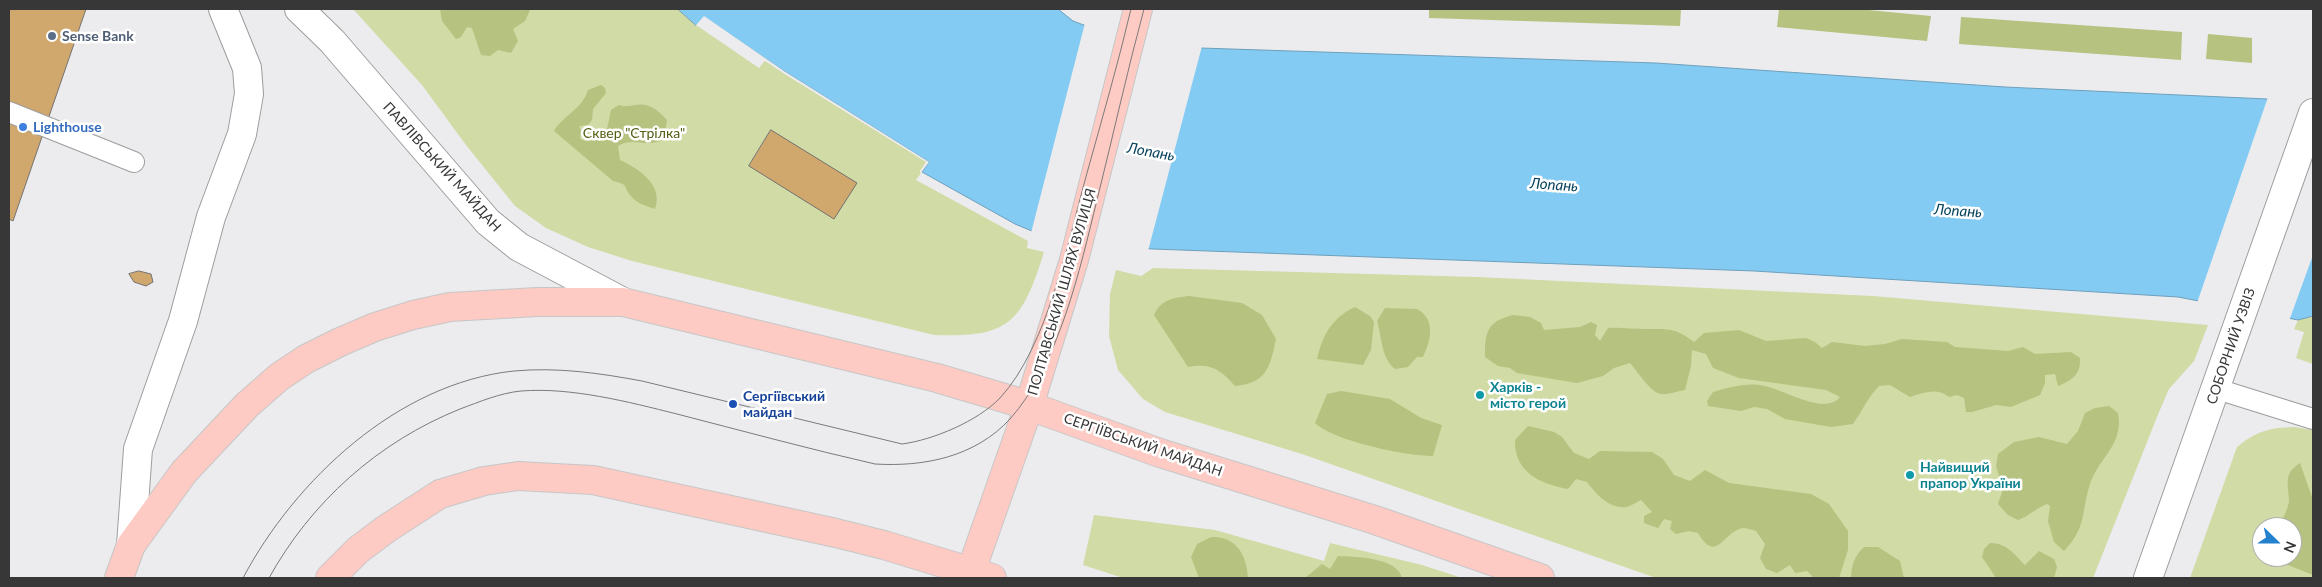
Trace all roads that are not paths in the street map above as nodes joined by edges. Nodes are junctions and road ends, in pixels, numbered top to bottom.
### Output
1 (223, 9) edge
2 (299, 9) edge
3 (1137, 13) edge
4 (9, 112) edge
5 (2313, 113) edge
6 (134, 162) dead end
7 (623, 302) junction
8 (2217, 389) junction
9 (1029, 406) junction
10 (2313, 419) edge
11 (131, 545) junction
12 (981, 575) edge
13 (120, 578) edge
14 (330, 578) edge
15 (1540, 578) edge
16 (2148, 578) edge

1 - 11 street
2 - 7 street, ПАВЛІВСЬКИЙ МАЙДАН
3 - 9 main road, ПОЛТАВСЬКИЙ ШЛЯХ ВУЛИЦЯ
4 - 6 lane
5 - 8 street, СОБОРНИЙ УЗВІЗ
7 - 9 main road, СЕРГІЇВСЬКИЙ МАЙДАН
7 - 11 main road
8 - 10 lane
8 - 16 street, СОБОРНИЙ УЗВІЗ
9 - 12 main road, ПОЛТАВСЬКИЙ ШЛЯХ ВУЛИЦЯ
9 - 15 main road, СЕРГІЇВСЬКИЙ МАЙДАН
11 - 13 main road
12 - 14 main road

